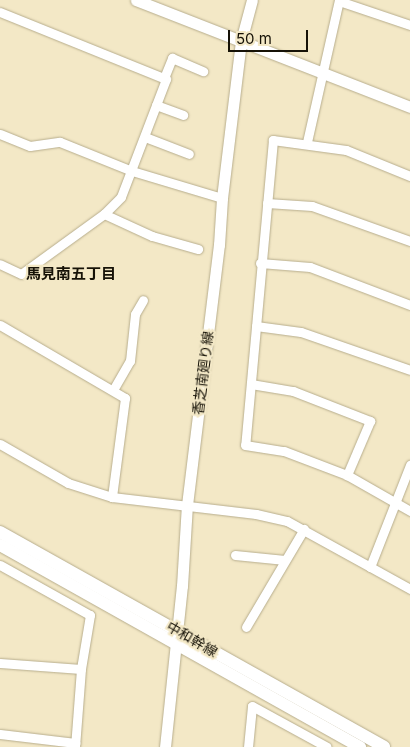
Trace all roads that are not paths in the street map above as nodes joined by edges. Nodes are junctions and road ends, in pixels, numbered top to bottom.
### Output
1 (136, 0) edge
2 (252, 0) edge
3 (339, 1) edge
4 (0, 12) edge
5 (410, 25) edge
6 (241, 41) junction
7 (203, 71) dead end
8 (322, 72) junction
9 (164, 78) junction
10 (156, 105) junction
11 (410, 107) edge
12 (183, 115) dead end
13 (0, 134) edge
14 (145, 137) junction
15 (307, 142) junction
16 (189, 154) dead end
17 (132, 171) junction
18 (410, 176) edge
19 (222, 198) junction
20 (267, 203) junction
21 (104, 214) junction
22 (410, 241) edge
23 (198, 249) dead end
24 (260, 263) junction
25 (1, 266) edge
26 (143, 300) dead end
27 (410, 305) edge
28 (0, 326) edge
29 (256, 326) junction
30 (410, 370) edge
31 (251, 384) junction
32 (113, 390) junction
33 (0, 444) edge
34 (410, 465) edge
35 (347, 475) junction
36 (112, 497) junction
37 (395, 502) junction
38 (187, 505) junction
39 (410, 511) edge
40 (304, 528) junction
41 (0, 532) edge
42 (0, 545) edge
43 (235, 555) dead end
44 (285, 560) junction
45 (0, 565) edge
46 (370, 567) junction
47 (410, 589) edge
48 (246, 627) dead end
49 (176, 636) junction
50 (0, 663) edge
51 (81, 669) junction
52 (0, 734) edge
53 (75, 745) edge
54 (165, 747) edge
55 (248, 747) edge
56 (327, 747) edge
57 (360, 747) edge
58 (384, 747) edge

1 - 6 street
2 - 6 street, 香芝南廻り線
3 - 5 street
3 - 8 street
4 - 9 street
6 - 8 street
6 - 19 street, 香芝南廻り線
7 - 9 street
8 - 11 street
8 - 15 street
9 - 10 street
10 - 12 street
10 - 14 street
13 - 17 street
14 - 16 street
14 - 17 street
15 - 18 street
15 - 20 street
17 - 19 street
17 - 21 street
19 - 38 street, 香芝南廻り線
20 - 22 street
20 - 24 street
21 - 23 street
21 - 25 street
24 - 27 street
24 - 29 street
26 - 32 street
28 - 32 street
29 - 30 street
29 - 31 street
31 - 35 street
31 - 35 street
32 - 36 street
33 - 36 street
34 - 37 street
35 - 37 street
36 - 38 street
37 - 39 street
37 - 46 street
38 - 40 street
38 - 49 street, 香芝南廻り線
40 - 44 street
40 - 46 street
41 - 49 main road, 中和幹線
42 - 49 main road, 中和幹線
43 - 44 street
44 - 48 street
45 - 51 street
46 - 47 street
49 - 54 street, 香芝南廻り線
49 - 57 main road, 中和幹線
49 - 58 main road, 中和幹線
50 - 51 street
51 - 53 street
52 - 53 street
55 - 56 street

